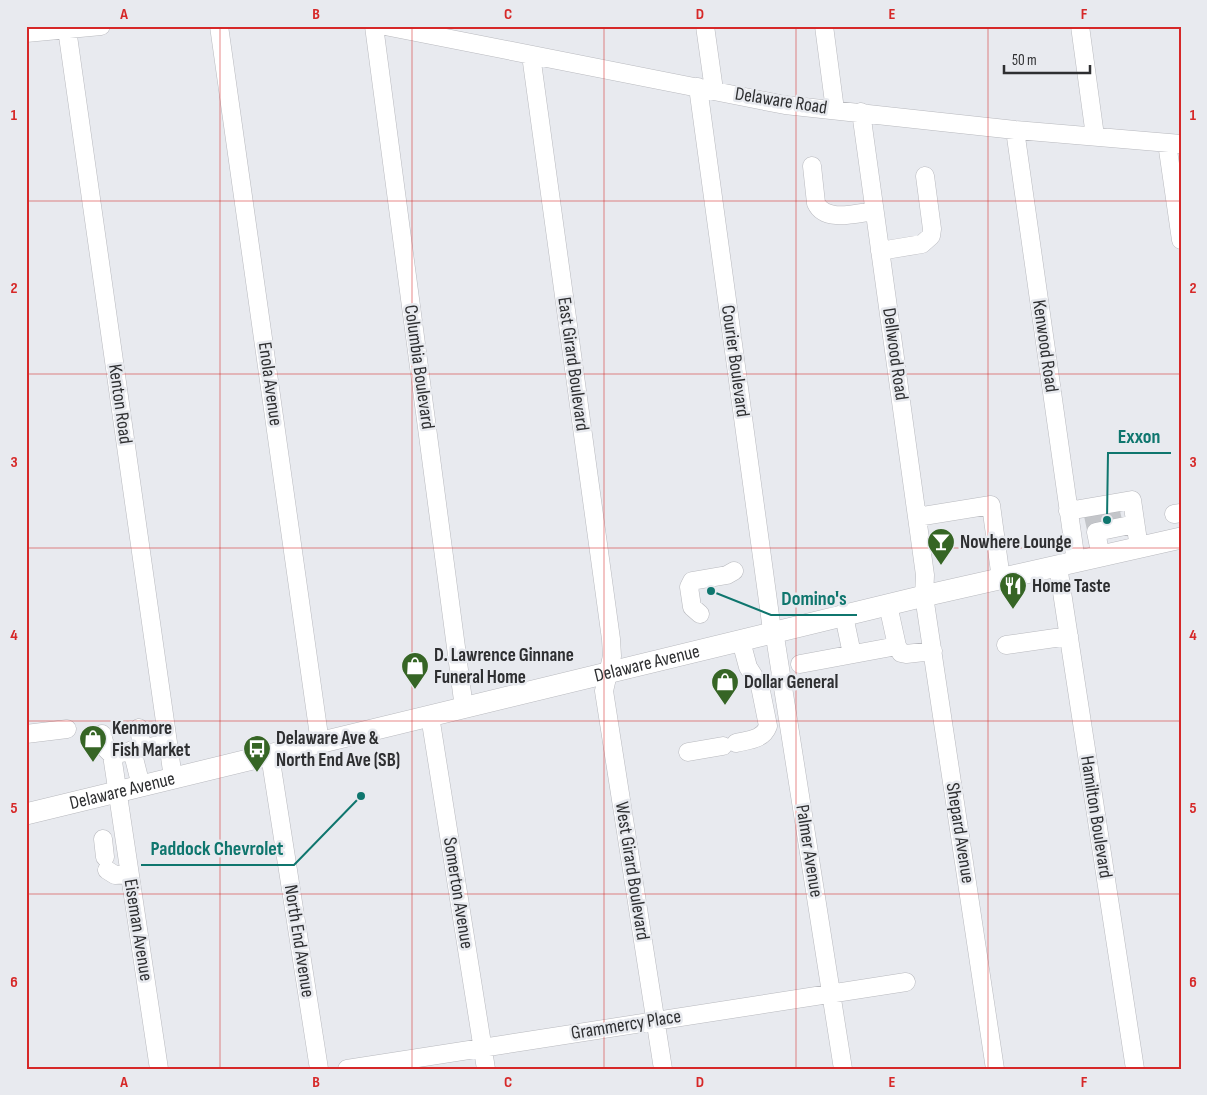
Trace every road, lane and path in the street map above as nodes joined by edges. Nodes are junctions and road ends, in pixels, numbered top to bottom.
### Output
1 (101, 26) edge
2 (220, 26) edge
3 (374, 26) edge
4 (386, 26) edge
5 (705, 26) edge
6 (824, 26) edge
7 (1080, 26) edge
8 (67, 29) junction
9 (26, 33) edge
10 (466, 34) edge
11 (531, 55) junction
12 (706, 89) junction
13 (835, 110) junction
14 (860, 112) junction
15 (1015, 130) junction
16 (1095, 136) junction
17 (1174, 143) edge
18 (812, 166) dead end
19 (925, 176) dead end
20 (874, 211) junction
21 (1181, 240) edge
22 (880, 251) junction
23 (1112, 517) junction
24 (918, 518) junction
25 (1086, 522) junction
26 (1135, 524) junction
27 (1181, 538) edge
28 (1139, 548) junction
29 (1101, 557) junction
30 (1067, 564) junction
31 (734, 571) dead end
32 (1001, 579) junction
33 (924, 596) junction
34 (888, 605) junction
35 (700, 614) dead end
36 (844, 616) junction
37 (773, 633) junction
38 (1069, 636) junction
39 (741, 641) junction
40 (1006, 645) dead end
41 (897, 646) junction
42 (932, 651) junction
43 (852, 654) junction
44 (800, 664) dead end
45 (608, 673) junction
46 (464, 708) junction
47 (430, 716) junction
48 (139, 728) dead end
49 (67, 729) dead end
50 (26, 734) edge
51 (102, 734) dead end
52 (168, 743) junction
53 (320, 743) junction
54 (137, 749) junction
55 (688, 752) dead end
56 (112, 755) junction
57 (270, 755) junction
58 (173, 778) junction
59 (141, 786) junction
60 (117, 792) junction
61 (26, 814) edge
62 (103, 839) dead end
63 (129, 874) junction
64 (906, 982) dead end
65 (831, 994) junction
66 (656, 1021) junction
67 (482, 1048) junction
68 (159, 1069) edge
69 (319, 1069) edge
70 (347, 1069) edge
71 (486, 1069) edge
72 (664, 1069) edge
73 (843, 1069) edge
74 (996, 1069) edge
75 (1135, 1069) edge

1 - 8 street
2 - 53 street, Enola Avenue
3 - 46 street, Columbia Boulevard
4 - 10 street, Delaware Road
5 - 12 street, Courier Boulevard
6 - 13 street
7 - 16 street
8 - 9 street
8 - 52 street, Kenton Road
10 - 11 street, Delaware Road
11 - 12 street, Delaware Road
11 - 45 street, East Girard Boulevard
12 - 13 street, Delaware Road
12 - 37 street, Courier Boulevard
13 - 14 street, Delaware Road
14 - 15 street, Delaware Road
14 - 20 street, Dellwood Road
15 - 16 street, Delaware Road
15 - 25 street, Kenwood Road
16 - 17 street, Delaware Road
17 - 21 street
18 - 20 street
19 - 22 street
20 - 22 street, Dellwood Road
22 - 24 street, Dellwood Road
23 - 25 street
23 - 25 street
23 - 26 street
23 - 26 street
24 - 32 street
24 - 33 street, Dellwood Road
25 - 29 street
25 - 30 street, Kenwood Road
26 - 28 street
27 - 28 main road, Delaware Avenue
28 - 29 main road, Delaware Avenue
29 - 30 main road, Delaware Avenue
30 - 32 main road, Delaware Avenue
30 - 38 street, Hamilton Boulevard
31 - 35 street
32 - 33 main road, Delaware Avenue
33 - 34 main road, Delaware Avenue
33 - 42 street, Shepard Avenue
34 - 36 main road, Delaware Avenue
34 - 41 street
36 - 37 main road, Delaware Avenue
36 - 43 street
37 - 39 main road, Delaware Avenue
37 - 65 street, Palmer Avenue
38 - 40 street
38 - 75 street, Hamilton Boulevard
39 - 45 main road, Delaware Avenue
39 - 55 street
41 - 42 street
41 - 43 street
42 - 74 street, Shepard Avenue
43 - 44 street
45 - 46 main road, Delaware Avenue
45 - 66 street, West Girard Boulevard
46 - 47 main road, Delaware Avenue
47 - 53 main road, Delaware Avenue
47 - 67 street, Somerton Avenue
48 - 54 street
49 - 50 street
51 - 56 street, Eiseman Avenue
52 - 54 street
52 - 58 street, Kenton Road
53 - 57 main road, Delaware Avenue
54 - 56 street
54 - 59 street
56 - 60 street, Eiseman Avenue
57 - 58 main road, Delaware Avenue
57 - 69 street, North End Avenue
58 - 59 main road, Delaware Avenue
59 - 60 main road, Delaware Avenue
60 - 61 main road, Delaware Avenue
60 - 63 street, Eiseman Avenue
62 - 63 street
63 - 68 street, Eiseman Avenue
64 - 65 street, Grammercy Place
65 - 66 street, Grammercy Place
65 - 73 street, Palmer Avenue
66 - 67 street, Grammercy Place
66 - 72 street, West Girard Boulevard
67 - 70 street, Grammercy Place
67 - 71 street, Somerton Avenue

